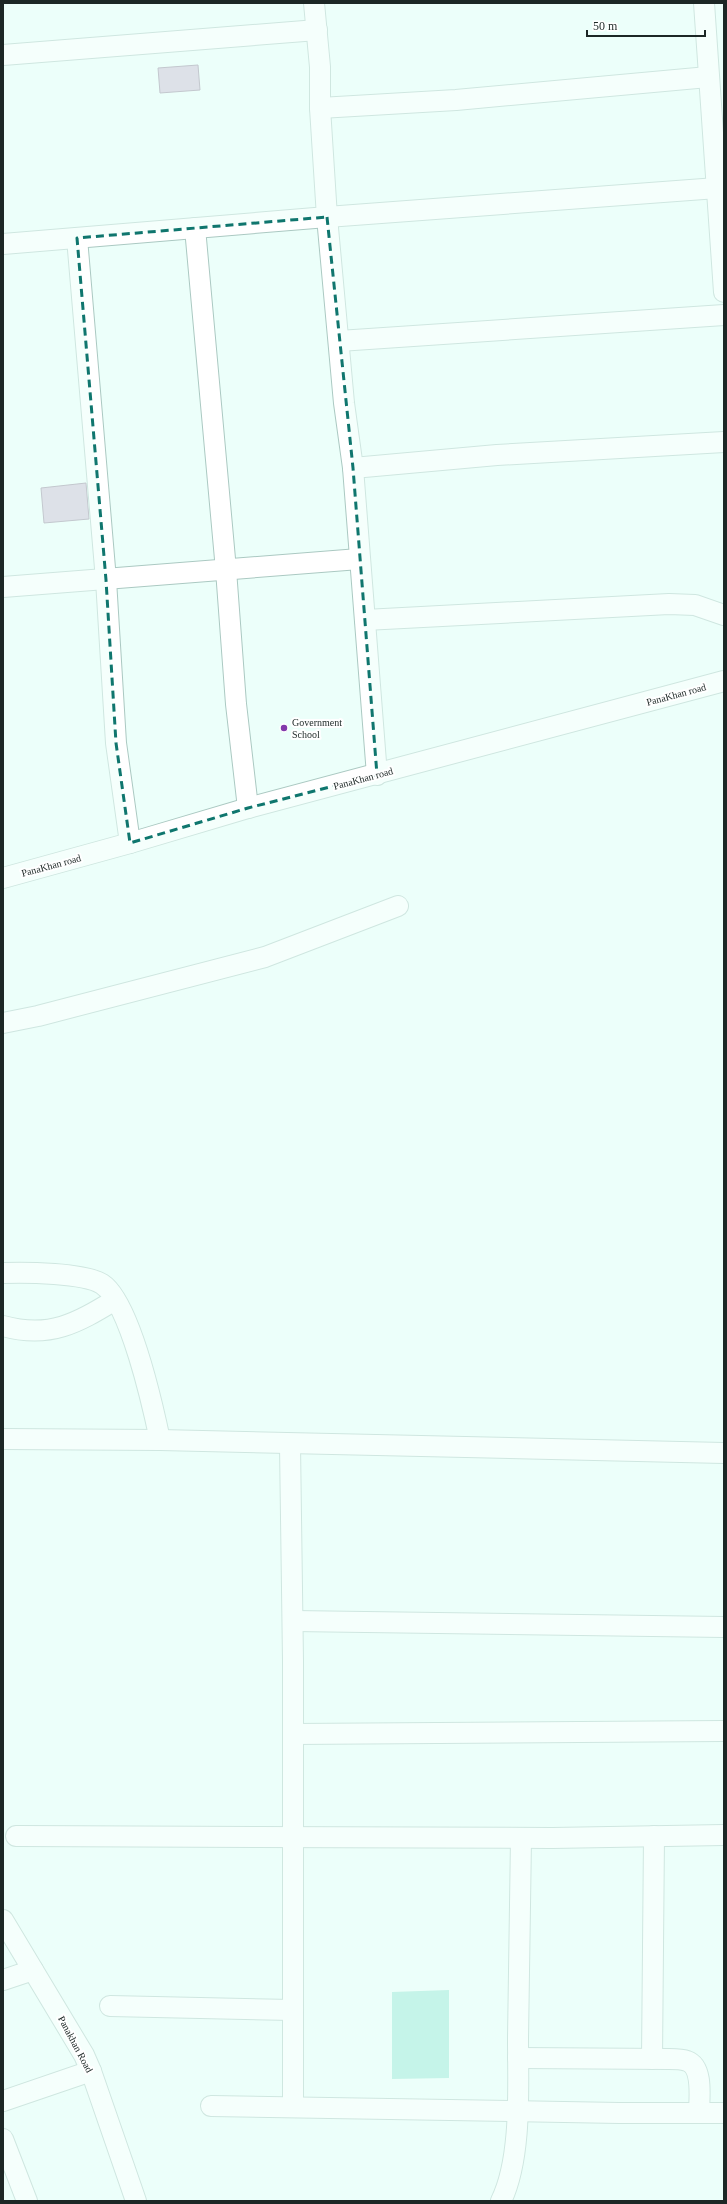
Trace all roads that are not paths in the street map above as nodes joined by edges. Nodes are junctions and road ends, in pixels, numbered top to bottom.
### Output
1 (314, 3) edge
2 (704, 3) edge
3 (317, 30) junction
4 (3, 56) edge
5 (708, 77) junction
6 (320, 108) junction
7 (717, 188) junction
8 (327, 217) junction
9 (195, 228) junction
10 (77, 238) junction
11 (3, 244) edge
12 (724, 292) edge
13 (724, 315) edge
14 (339, 341) junction
15 (724, 442) edge
16 (353, 468) junction
17 (359, 559) junction
18 (226, 570) junction
19 (106, 580) junction
20 (3, 587) edge
21 (724, 615) edge
22 (365, 620) junction
23 (724, 681) edge
24 (377, 775) junction
25 (248, 808) junction
26 (130, 843) junction
27 (3, 878) edge
28 (398, 906) dead end
29 (3, 1023) edge
30 (3, 1273) edge
31 (115, 1300) junction
32 (3, 1326) edge
33 (3, 1439) edge
34 (160, 1440) junction
35 (290, 1445) junction
36 (724, 1453) edge
37 (293, 1622) junction
38 (724, 1628) edge
39 (724, 1730) edge
40 (293, 1734) junction
41 (724, 1835) edge
42 (16, 1836) dead end
43 (293, 1836) junction
44 (654, 1836) junction
45 (520, 1838) junction
46 (3, 1920) edge
47 (33, 1970) junction
48 (3, 1980) edge
49 (110, 2006) dead end
50 (293, 2010) junction
51 (518, 2058) junction
52 (652, 2059) junction
53 (91, 2071) junction
54 (3, 2102) edge
55 (212, 2106) dead end
56 (293, 2106) junction
57 (517, 2112) junction
58 (700, 2113) junction
59 (724, 2113) edge
60 (3, 2139) edge
61 (27, 2201) edge
62 (136, 2201) edge
63 (501, 2201) edge

1 - 3 street
2 - 5 street
3 - 4 street
3 - 6 street
5 - 6 street
5 - 7 street
6 - 8 street
7 - 8 street
7 - 12 street
8 - 9 street
8 - 14 street
9 - 10 street
9 - 18 street
10 - 11 street
10 - 19 street
13 - 14 street
14 - 16 street
15 - 16 street
16 - 17 street
17 - 18 street
17 - 22 street
18 - 19 street
18 - 25 street
19 - 20 street
19 - 26 street
21 - 22 street
22 - 24 street
23 - 24 street, PanaKhan road
24 - 25 street, PanaKhan road
25 - 26 street, PanaKhan road
26 - 27 street, PanaKhan road
28 - 29 street
30 - 31 street
31 - 32 street
31 - 34 street
33 - 34 street
34 - 35 street
35 - 36 street
35 - 37 street
37 - 38 street
37 - 40 street
39 - 40 street
40 - 43 street
41 - 44 street
42 - 43 street
43 - 45 street
43 - 50 street
44 - 45 street
44 - 52 street
45 - 51 street
46 - 47 street, Panakhan Road
47 - 48 street
47 - 53 street, Panakhan Road
49 - 50 street
50 - 56 street
51 - 52 street
51 - 57 street
52 - 58 street
53 - 54 street
53 - 62 street, Panakhan Road
55 - 56 street
56 - 57 street
57 - 58 street
57 - 63 street
58 - 59 street
60 - 61 street

